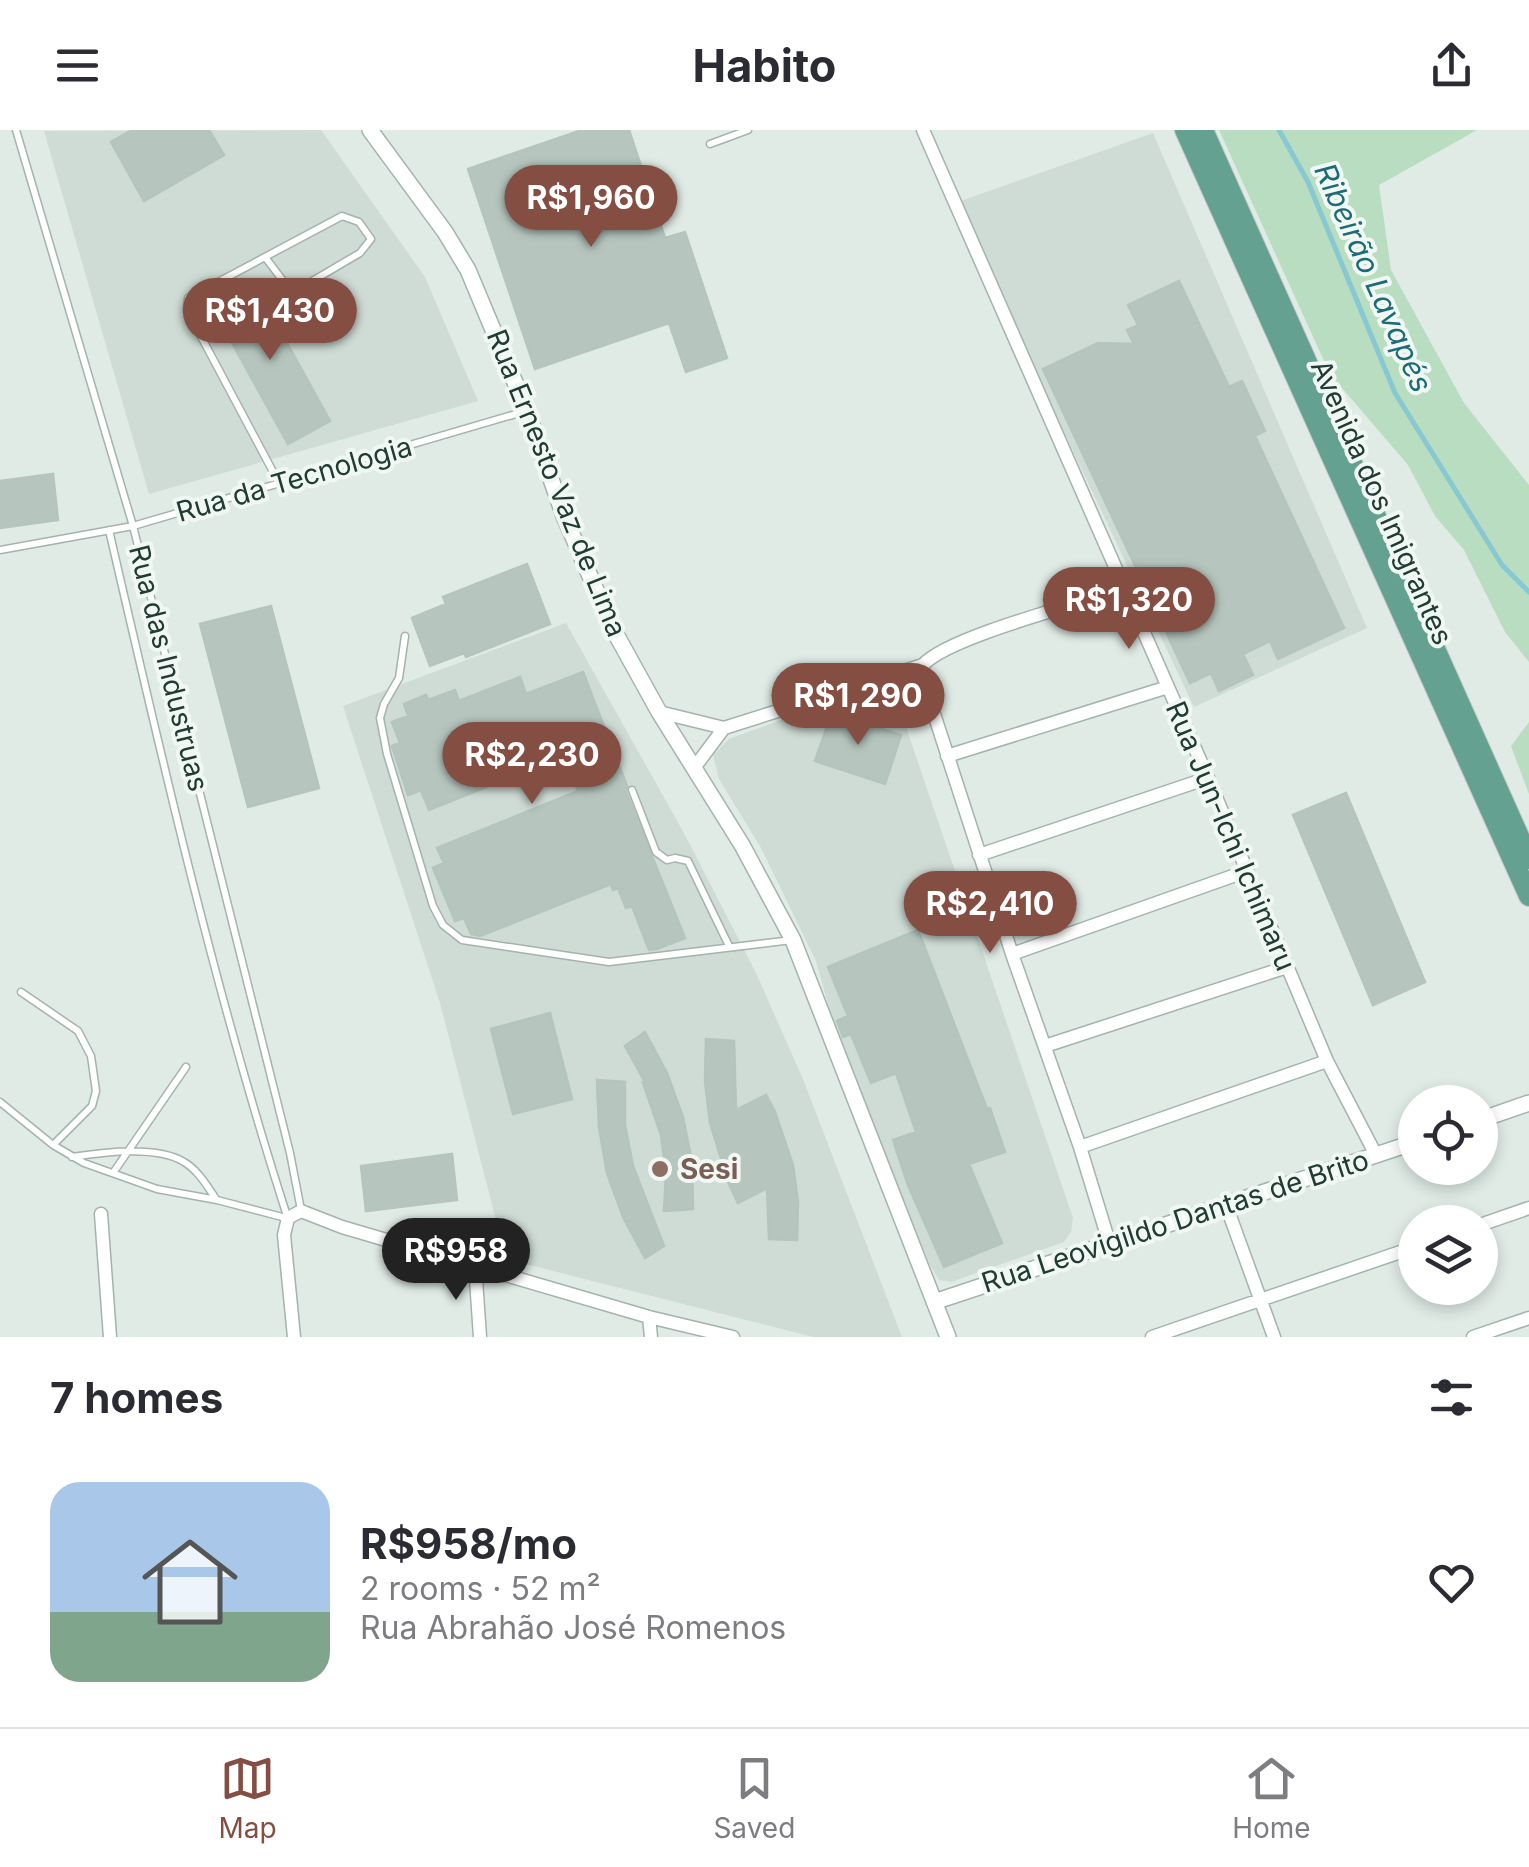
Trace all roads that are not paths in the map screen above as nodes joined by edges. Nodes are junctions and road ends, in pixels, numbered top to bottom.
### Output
1 (16, 130) edge
2 (370, 130) edge
3 (748, 130) edge
4 (923, 130) edge
5 (1186, 130) edge
6 (1203, 130) edge
7 (710, 144) dead end
8 (265, 257) junction
9 (527, 411) junction
10 (280, 483) junction
11 (133, 526) junction
12 (109, 530) junction
13 (0, 550) edge
14 (1123, 589) junction
15 (405, 636) dead end
16 (923, 665) junction
17 (1168, 687) junction
18 (659, 712) junction
19 (724, 728) junction
20 (947, 756) junction
21 (694, 768) junction
22 (1208, 778) junction
23 (632, 790) dead end
24 (979, 855) junction
25 (1529, 859) edge
26 (1247, 871) junction
27 (1529, 896) edge
28 (793, 940) junction
29 (728, 946) junction
30 (1012, 954) junction
31 (1287, 967) junction
32 (21, 992) dead end
33 (1045, 1046) junction
34 (1328, 1061) junction
35 (186, 1067) dead end
36 (0, 1102) edge
37 (1529, 1103) edge
38 (1498, 1114) edge
39 (53, 1144) junction
40 (1080, 1147) junction
41 (1398, 1148) edge
42 (128, 1151) junction
43 (1376, 1155) junction
44 (71, 1157) junction
45 (113, 1173) junction
46 (216, 1200) junction
47 (1226, 1204) junction
48 (1529, 1208) edge
49 (301, 1211) junction
50 (100, 1214) dead end
51 (288, 1218) junction
52 (1498, 1219) edge
53 (1109, 1242) junction
54 (1398, 1253) edge
55 (475, 1266) junction
56 (1262, 1299) junction
57 (934, 1302) junction
58 (650, 1317) junction
59 (1529, 1318) edge
60 (110, 1337) edge
61 (294, 1337) edge
62 (480, 1337) edge
63 (651, 1337) edge
64 (733, 1337) edge
65 (948, 1337) edge
66 (1152, 1337) edge
67 (1274, 1337) edge
68 (1473, 1337) edge

1 - 11 lane, Rua das Industruas
2 - 9 street, Rua Ernesto Vaz de Lima
3 - 7 lane
4 - 14 street, Rua Jun-Ichi Ichimaru
5 - 27 main road, Avenida dos Imigrantes
6 - 25 main road, Avenida dos Imigrantes
8 - 8 lane
8 - 10 lane
9 - 10 lane, Rua da Tecnologia
9 - 18 street, Rua Ernesto Vaz de Lima
10 - 11 lane, Rua da Tecnologia
11 - 12 lane, Rua da Tecnologia
11 - 49 lane, Rua das Industruas
12 - 13 lane, Rua da Tecnologia
12 - 51 lane
14 - 16 street
14 - 17 street, Rua Jun-Ichi Ichimaru
15 - 29 lane
16 - 19 street
16 - 20 street
17 - 20 street
17 - 22 street, Rua Jun-Ichi Ichimaru
18 - 19 street
18 - 21 street, Rua Ernesto Vaz de Lima
19 - 21 street
20 - 24 street
21 - 28 street, Rua Ernesto Vaz de Lima
22 - 24 street
22 - 26 street, Rua Jun-Ichi Ichimaru
23 - 29 lane
24 - 30 street
26 - 30 street
26 - 31 street, Rua Jun-Ichi Ichimaru
28 - 29 lane
28 - 57 street, Rua Ernesto Vaz de Lima
30 - 33 street
31 - 33 street
31 - 34 street, Rua Jun-Ichi Ichimaru
32 - 39 lane
33 - 40 street
34 - 40 street
34 - 43 street, Rua Jun-Ichi Ichimaru
35 - 42 lane
36 - 39 lane
37 - 38 street
39 - 44 lane
40 - 53 street
41 - 43 street, Rua Leovigildo Dantas de Brito
42 - 44 lane
42 - 45 lane
42 - 46 lane
43 - 47 street, Rua Leovigildo Dantas de Brito
44 - 45 lane
45 - 46 lane
46 - 51 lane
47 - 53 street, Rua Leovigildo Dantas de Brito
47 - 56 street
48 - 52 street
49 - 51 street
49 - 55 street
50 - 60 street
51 - 61 street
53 - 57 street, Rua Leovigildo Dantas de Brito
54 - 56 street
55 - 58 street
55 - 62 street
56 - 66 street
56 - 67 street
57 - 65 street, Rua Ernesto Vaz de Lima
58 - 63 street
58 - 64 street
59 - 68 street

